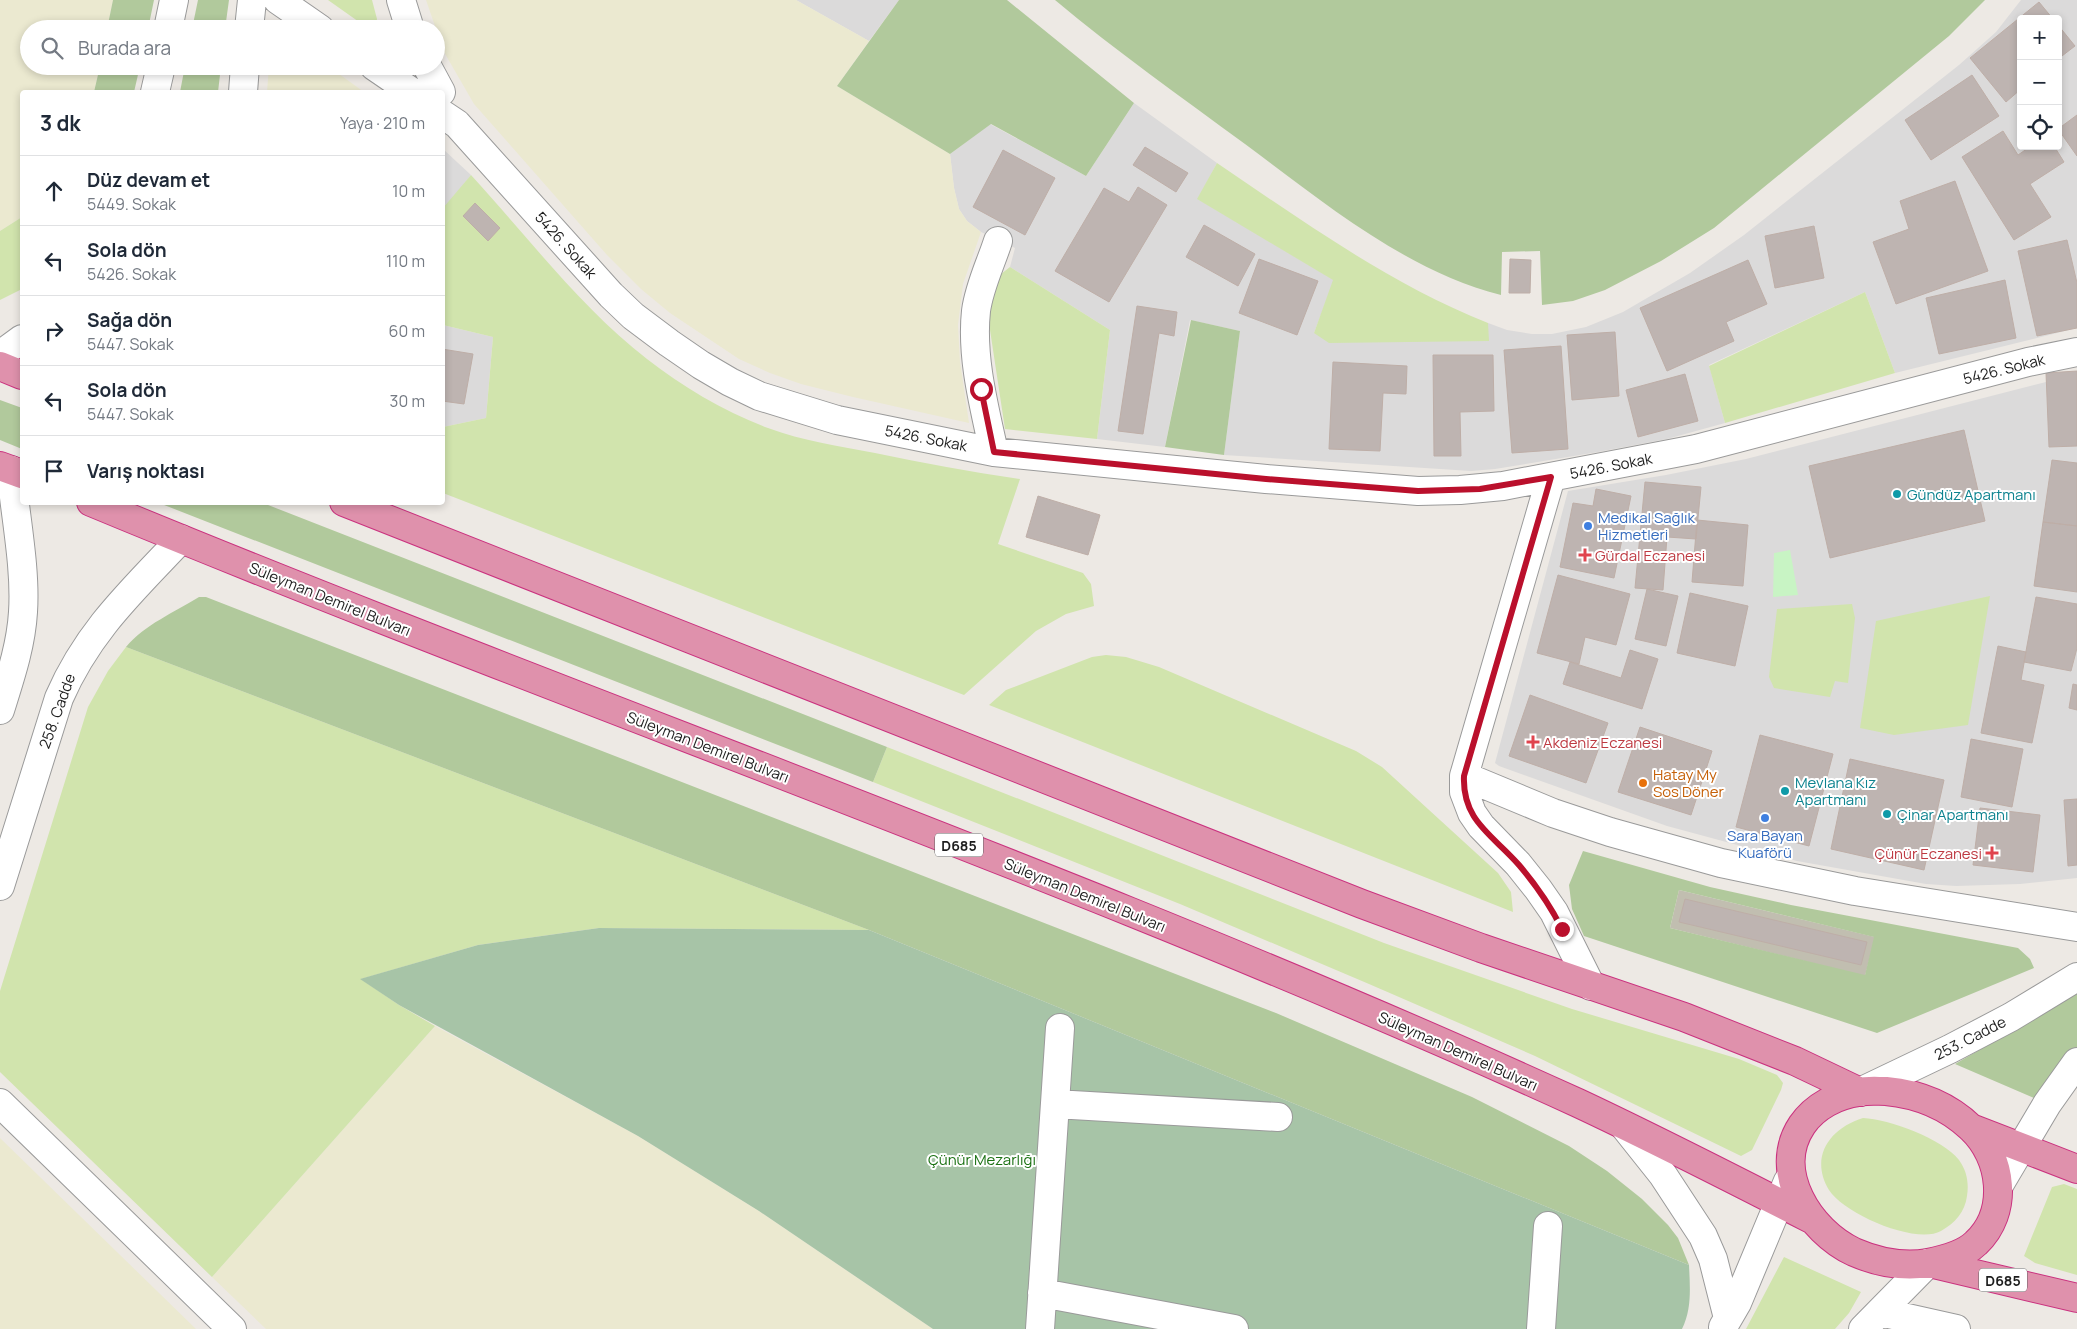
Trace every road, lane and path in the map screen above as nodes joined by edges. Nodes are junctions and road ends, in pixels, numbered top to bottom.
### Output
1 (174, 0) edge
2 (252, 0) edge
3 (278, 0) edge
4 (400, 0) edge
5 (170, 20) edge
6 (250, 20) edge
7 (307, 20) edge
8 (407, 20) edge
9 (159, 75) edge
10 (245, 75) edge
11 (387, 75) edge
12 (432, 75) edge
13 (155, 90) edge
14 (243, 90) edge
15 (409, 90) edge
16 (440, 90) edge
17 (445, 105) edge
18 (450, 119) edge
19 (998, 241) dead end
20 (20, 340) edge
21 (2077, 352) edge
22 (0, 355) edge
23 (0, 366) edge
24 (20, 373) edge
25 (994, 452) junction
26 (11, 470) edge
27 (1551, 477) junction
28 (98, 505) edge
29 (352, 505) edge
30 (181, 539) junction
31 (0, 710) edge
32 (1464, 776) junction
33 (0, 886) edge
34 (2077, 927) edge
35 (2077, 977) edge
36 (1591, 986) junction
37 (1060, 1028) dead end
38 (2077, 1062) edge
39 (1860, 1092) junction
40 (0, 1103) edge
41 (1055, 1104) junction
42 (1278, 1117) dead end
43 (1624, 1126) junction
44 (1971, 1128) junction
45 (2021, 1146) junction
46 (2077, 1169) edge
47 (1791, 1175) junction
48 (1999, 1185) junction
49 (1780, 1203) junction
50 (1813, 1220) junction
51 (1548, 1226) dead end
52 (1928, 1263) junction
53 (1042, 1293) junction
54 (2077, 1298) edge
55 (1872, 1321) edge
56 (1725, 1324) edge
57 (232, 1329) edge
58 (1040, 1329) edge
59 (1234, 1329) edge
60 (1541, 1329) edge
61 (1956, 1329) edge

1 - 5 street
2 - 6 street
3 - 7 street
4 - 8 street
9 - 13 street
10 - 14 street
11 - 15 street
12 - 16 street
17 - 18 street, 5426. Sokak
18 - 25 street, 5426. Sokak
19 - 25 street
20 - 22 street
21 - 27 street, 5426. Sokak
23 - 24 highway
25 - 27 street, 5426. Sokak
26 - 31 street
27 - 32 street
28 - 30 highway, Süleyman Demirel Bulvarı / D685
29 - 36 highway, Süleyman Demirel Bulvarı
30 - 33 street, 258. Cadde
30 - 43 highway, Süleyman Demirel Bulvarı / D685
32 - 34 street
32 - 36 street
35 - 39 street, 253. Cadde
36 - 39 highway, Süleyman Demirel Bulvarı
37 - 41 street
38 - 45 street
39 - 44 highway, Süleyman Demirel Bulvarı
39 - 47 highway, Süleyman Demirel Bulvarı
40 - 57 street
41 - 42 street
41 - 53 street
43 - 49 highway, Süleyman Demirel Bulvarı / D685
43 - 56 street
44 - 45 highway, Süleyman Demirel Bulvarı
44 - 48 highway, Süleyman Demirel Bulvarı
45 - 46 highway, Süleyman Demirel Bulvarı
45 - 48 street
47 - 49 street
47 - 50 highway, Süleyman Demirel Bulvarı
48 - 52 highway, Süleyman Demirel Bulvarı
49 - 50 highway, Süleyman Demirel Bulvarı / D685
49 - 56 street
50 - 52 highway, Süleyman Demirel Bulvarı
51 - 60 street
52 - 54 highway, Süleyman Demirel Bulvarı / D685
52 - 55 street
53 - 58 street
53 - 59 street
55 - 61 street

